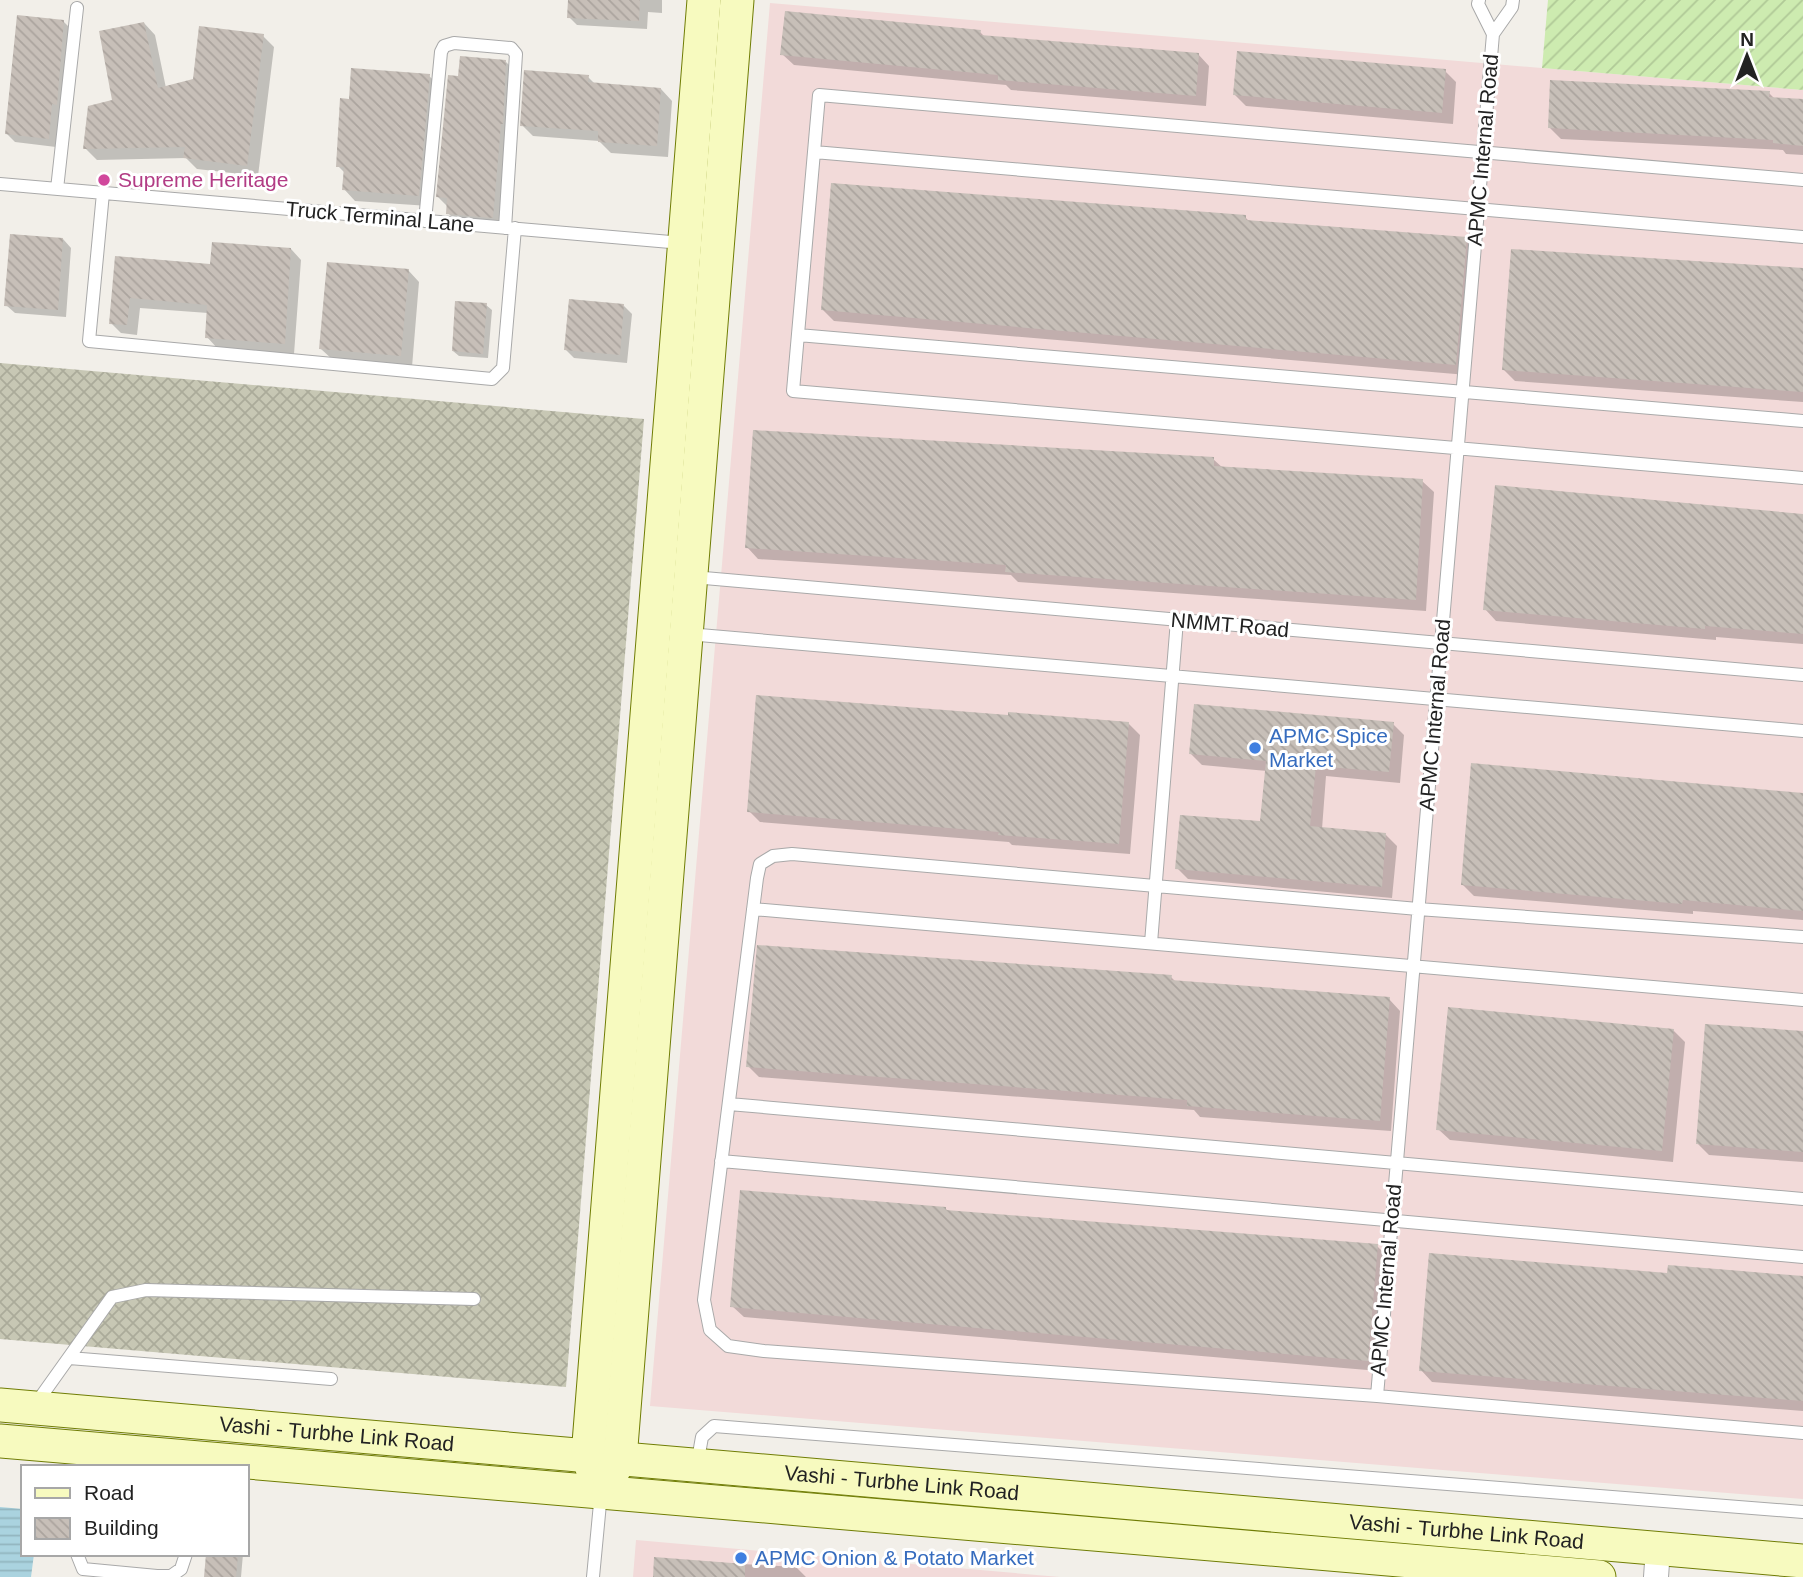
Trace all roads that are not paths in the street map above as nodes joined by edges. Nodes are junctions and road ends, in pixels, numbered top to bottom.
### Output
1 (704, 0) edge
2 (737, 0) edge
3 (1479, 0) edge
4 (1513, 0) edge
5 (77, 8) dead end
6 (1493, 34) junction
7 (814, 152) junction
8 (1483, 152) junction
9 (1803, 180) edge
10 (0, 184) edge
11 (57, 188) junction
12 (103, 193) junction
13 (1478, 209) junction
14 (425, 221) junction
15 (510, 228) junction
16 (1803, 237) edge
17 (701, 245) junction
18 (798, 335) junction
19 (1462, 392) junction
20 (1803, 421) edge
21 (1457, 449) junction
22 (1803, 478) edge
23 (674, 576) junction
24 (1177, 620) junction
25 (670, 632) junction
26 (1441, 643) junction
27 (1803, 675) edge
28 (1172, 676) junction
29 (1436, 699) junction
30 (1803, 731) edge
31 (1155, 887) junction
32 (753, 909) junction
33 (1418, 909) junction
34 (1803, 937) edge
35 (1151, 943) junction
36 (1413, 966) junction
37 (1803, 1000) edge
38 (729, 1104) junction
39 (721, 1161) junction
40 (1396, 1164) junction
41 (1803, 1199) edge
42 (1391, 1221) junction
43 (1803, 1257) edge
44 (474, 1299) dead end
45 (69, 1358) junction
46 (331, 1379) dead end
47 (1377, 1396) junction
48 (0, 1405) edge
49 (33, 1408) junction
50 (1803, 1433) edge
51 (0, 1441) edge
52 (587, 1456) junction
53 (620, 1459) junction
54 (194, 1462) edge
55 (235, 1465) edge
56 (696, 1465) junction
57 (248, 1466) edge
58 (601, 1492) junction
59 (1803, 1512) edge
60 (78, 1556) edge
61 (185, 1556) edge
62 (1803, 1561) edge
63 (1657, 1563) edge
64 (593, 1577) edge
65 (1599, 1577) edge

1 - 17 main road
2 - 17 main road
3 - 6 lane
4 - 6 lane
5 - 11 lane
6 - 8 lane, APMC Internal Road
7 - 8 lane
7 - 13 lane
7 - 18 lane
8 - 9 lane
8 - 13 lane, APMC Internal Road
10 - 11 lane, Truck Terminal Lane
11 - 12 lane, Truck Terminal Lane
12 - 14 lane, Truck Terminal Lane
12 - 15 lane
13 - 16 lane
13 - 19 lane, APMC Internal Road
14 - 15 lane, Truck Terminal Lane
14 - 15 lane
15 - 17 lane, Truck Terminal Lane
17 - 23 main road
18 - 19 lane
18 - 21 lane
19 - 20 lane
19 - 21 lane, APMC Internal Road
21 - 22 lane
21 - 26 lane, APMC Internal Road
23 - 24 lane, NMMT Road
23 - 25 main road
24 - 26 lane, NMMT Road
24 - 28 lane
25 - 28 lane
25 - 52 main road
25 - 53 main road
26 - 27 lane, NMMT Road
26 - 29 lane, APMC Internal Road
28 - 29 lane
28 - 31 lane
29 - 30 lane
29 - 33 lane, APMC Internal Road
31 - 32 lane
31 - 33 lane
31 - 35 lane
32 - 35 lane
32 - 38 lane
33 - 34 lane
33 - 36 lane, APMC Internal Road
35 - 36 lane
36 - 37 lane
36 - 40 lane, APMC Internal Road
38 - 39 lane
38 - 40 lane
39 - 42 lane
39 - 47 lane
40 - 41 lane
40 - 42 lane, APMC Internal Road
42 - 43 lane
42 - 47 lane, APMC Internal Road
44 - 45 lane
45 - 46 lane
45 - 49 lane
47 - 50 lane
48 - 49 main road, Vashi - Turbhe Link Road
49 - 52 main road, Vashi - Turbhe Link Road
51 - 54 main road, Vashi - Turbhe Link Road
52 - 53 main road, Vashi - Turbhe Link Road
52 - 58 main road
53 - 56 main road, Vashi - Turbhe Link Road
53 - 58 main road
54 - 55 main road, Vashi - Turbhe Link Road
56 - 59 lane
56 - 63 main road, Vashi - Turbhe Link Road
57 - 58 main road, Vashi - Turbhe Link Road
58 - 64 lane
58 - 65 main road, Vashi - Turbhe Link Road
60 - 61 lane
62 - 63 main road, Vashi - Turbhe Link Road

